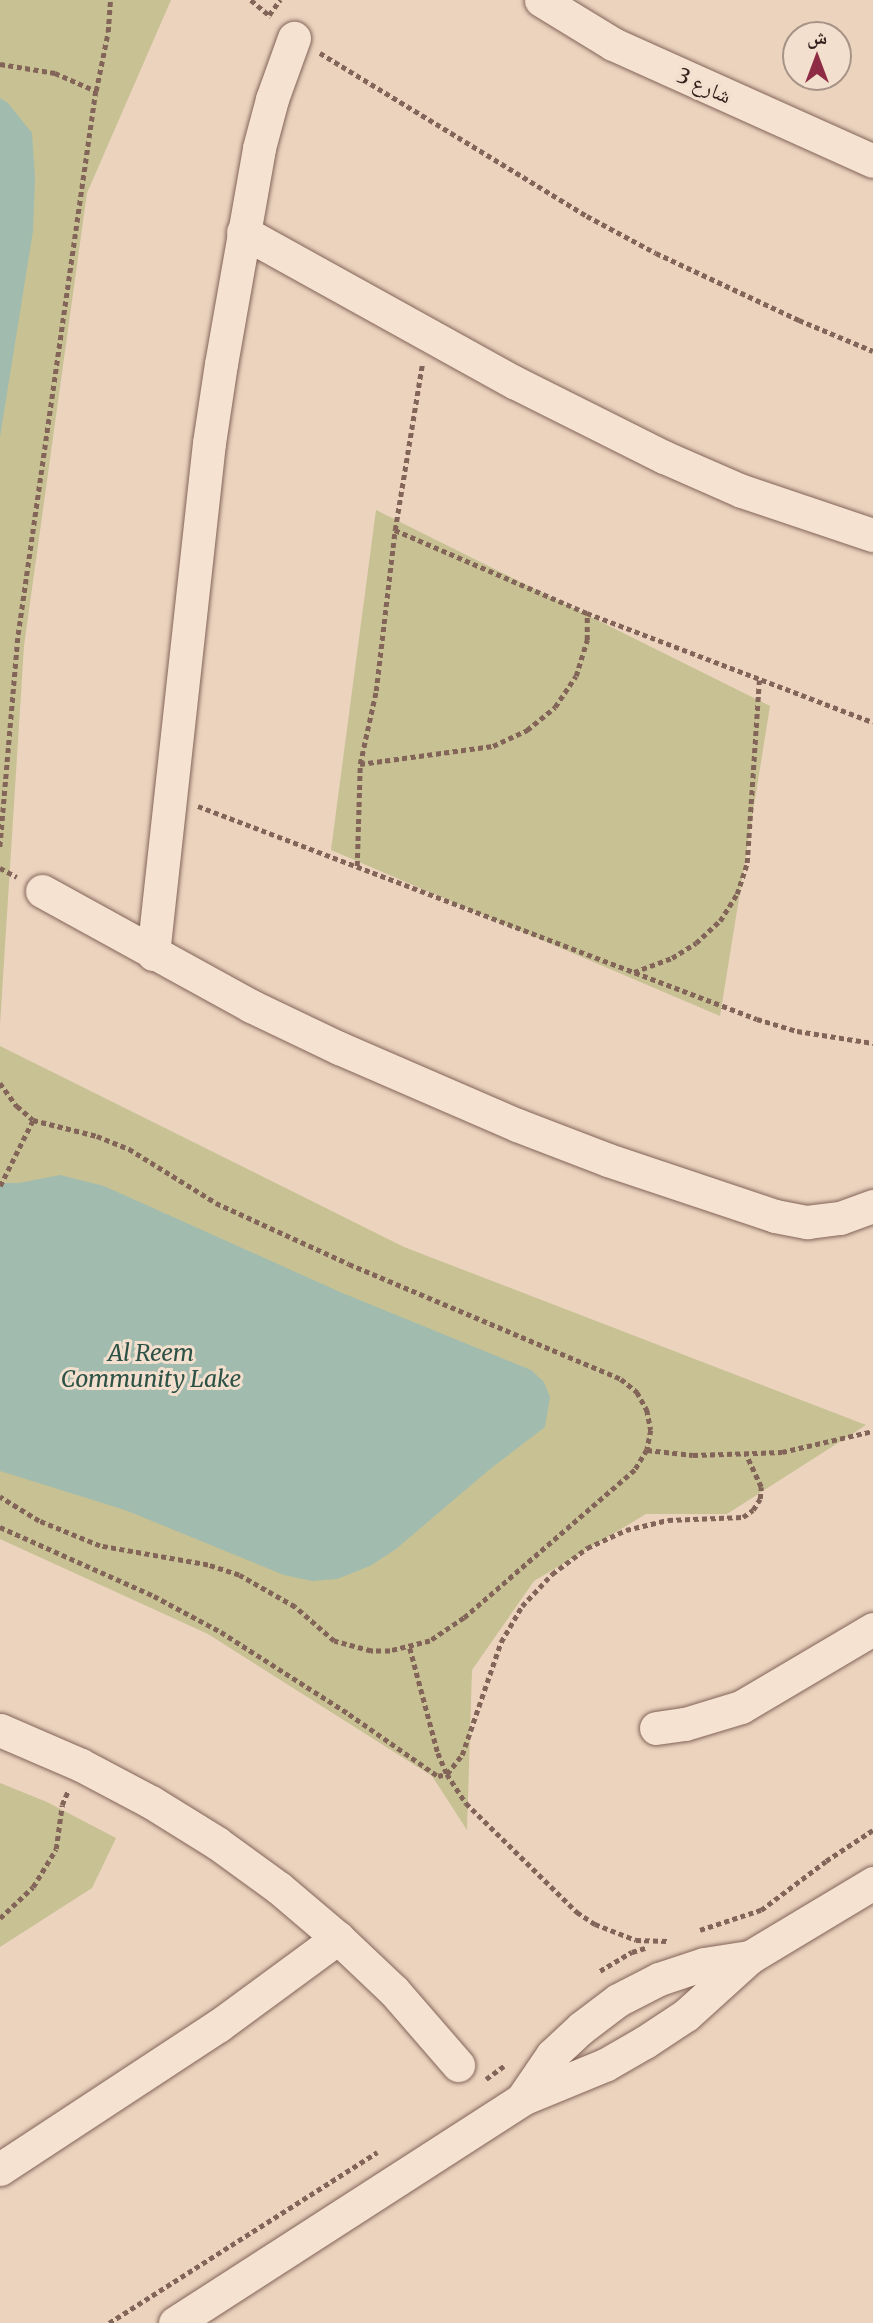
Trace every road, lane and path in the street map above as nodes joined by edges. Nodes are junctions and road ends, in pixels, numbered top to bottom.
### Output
1 (110, 0) edge
2 (251, 0) edge
3 (280, 0) edge
4 (541, 0) edge
5 (269, 15) junction
6 (294, 38) junction
7 (0, 64) edge
8 (96, 91) junction
9 (873, 161) edge
10 (243, 232) junction
11 (427, 333) junction
12 (873, 351) edge
13 (395, 530) junction
14 (873, 535) edge
15 (587, 613) junction
16 (760, 680) junction
17 (873, 722) edge
18 (360, 764) junction
19 (171, 796) junction
20 (0, 847) edge
21 (357, 866) junction
22 (42, 891) dead end
23 (153, 954) junction
24 (632, 972) junction
25 (873, 1043) edge
26 (0, 1083) edge
27 (33, 1120) junction
28 (0, 1186) edge
29 (873, 1206) edge
30 (873, 1431) edge
31 (647, 1450) junction
32 (746, 1455) junction
33 (0, 1497) edge
34 (0, 1527) edge
35 (873, 1629) edge
36 (410, 1648) junction
37 (656, 1728) dead end
38 (0, 1730) edge
39 (80, 1765) junction
40 (447, 1774) junction
41 (873, 1884) edge
42 (0, 1909) edge
43 (9, 1912) junction
44 (0, 1918) edge
45 (338, 1938) junction
46 (672, 1941) dead end
47 (750, 1957) junction
48 (458, 2065) dead end
49 (522, 2099) junction
50 (0, 2169) edge
51 (175, 2323) edge

1 - 8 path
2 - 5 path
3 - 5 path
4 - 9 street, شارع 3
5 - 6 path
6 - 10 street
6 - 12 path
7 - 8 path
8 - 20 path
10 - 11 street
10 - 19 street
11 - 13 path
11 - 14 street
13 - 15 path
13 - 18 path
15 - 16 path
15 - 18 path
16 - 17 path
16 - 24 path
18 - 21 path
19 - 21 path
19 - 23 street
21 - 24 path
22 - 23 street
23 - 29 street
24 - 25 path
26 - 27 path
27 - 28 path
27 - 31 path
30 - 32 path
31 - 32 path
31 - 36 path
32 - 40 path
33 - 36 path
34 - 40 path
35 - 37 street
36 - 40 path
38 - 39 street
39 - 43 path
39 - 45 street
40 - 46 path
41 - 47 street
42 - 43 path
43 - 44 path
45 - 48 street
45 - 50 street
47 - 49 street
47 - 49 street
49 - 51 street

